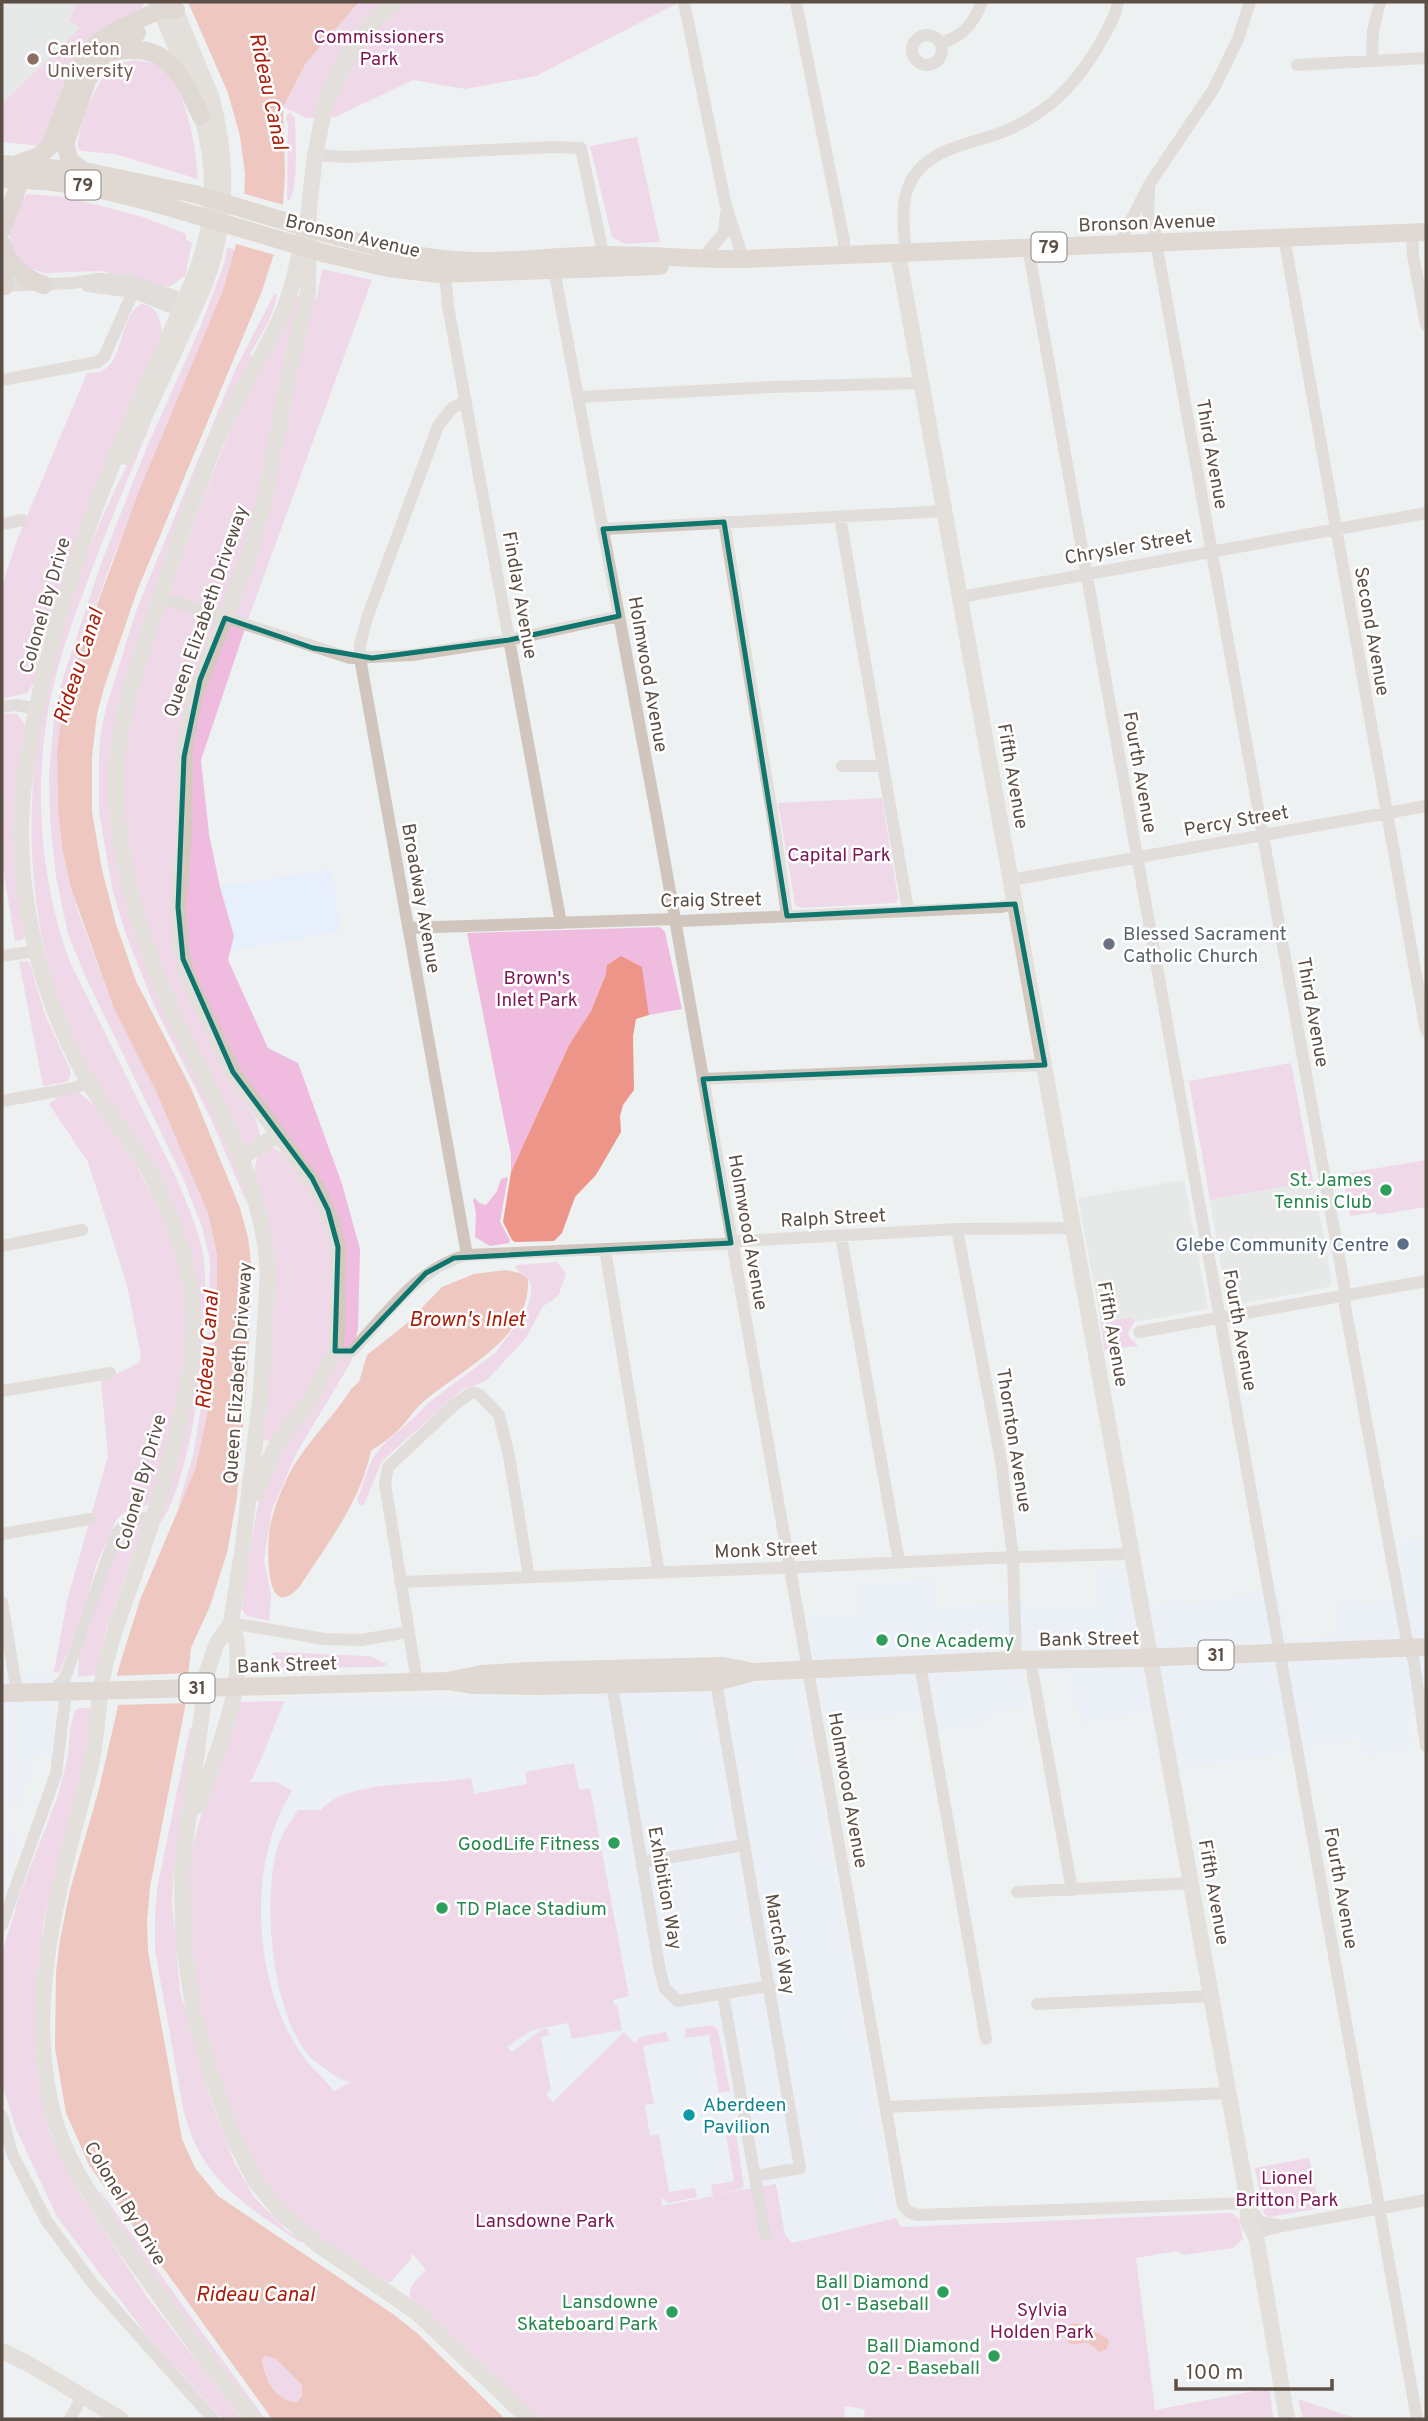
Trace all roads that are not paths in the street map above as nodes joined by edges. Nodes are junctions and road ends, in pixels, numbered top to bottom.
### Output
1 (396, 2) edge
2 (684, 2) edge
3 (796, 2) edge
4 (982, 2) edge
5 (1118, 2) edge
6 (1250, 2) edge
7 (1380, 2) edge
8 (166, 9) edge
9 (940, 43) dead end
10 (105, 53) junction
11 (1426, 58) edge
12 (1371, 59) junction
13 (1297, 65) dead end
14 (201, 116) junction
15 (314, 155) junction
16 (13, 169) edge
17 (84, 171) junction
18 (2, 179) edge
19 (1150, 183) junction
20 (725, 202) junction
21 (308, 216) junction
22 (2, 230) edge
23 (1419, 233) edge
24 (1284, 237) junction
25 (1157, 242) junction
26 (1119, 244) junction
27 (2, 245) edge
28 (1028, 247) junction
29 (902, 253) junction
30 (845, 255) junction
31 (743, 259) junction
32 (702, 260) junction
33 (605, 261) junction
34 (553, 264) junction
35 (445, 274) junction
36 (73, 284) junction
37 (44, 285) junction
38 (3, 286) edge
39 (133, 292) junction
40 (186, 308) junction
41 (1426, 325) edge
42 (2, 380) edge
43 (922, 383) junction
44 (579, 397) junction
45 (466, 401) junction
46 (946, 511) junction
47 (1426, 513) edge
48 (840, 517) junction
49 (22, 520) dead end
50 (724, 522) junction
51 (2, 524) edge
52 (1335, 528) junction
53 (603, 529) junction
54 (1211, 551) junction
55 (1086, 573) junction
56 (160, 597) junction
57 (961, 597) junction
58 (619, 616) junction
59 (225, 618) junction
60 (509, 640) junction
61 (360, 658) junction
62 (2, 707) edge
63 (37, 709) junction
64 (842, 766) dead end
65 (883, 766) junction
66 (1426, 806) edge
67 (1387, 813) junction
68 (1263, 835) junction
69 (1137, 858) junction
70 (1011, 880) junction
71 (1015, 904) junction
72 (908, 910) junction
73 (787, 916) junction
74 (673, 919) junction
75 (561, 923) junction
76 (408, 928) junction
77 (36, 951) junction
78 (2, 956) edge
79 (1426, 1031) edge
80 (1045, 1065) junction
81 (703, 1079) junction
82 (88, 1082) junction
83 (2, 1101) edge
84 (277, 1135) junction
85 (241, 1158) junction
86 (1075, 1228) junction
87 (82, 1230) dead end
88 (957, 1230) junction
89 (841, 1236) junction
90 (731, 1243) junction
91 (2, 1245) edge
92 (605, 1249) junction
93 (467, 1255) junction
94 (1426, 1281) edge
95 (1345, 1296) junction
96 (1219, 1318) junction
97 (1139, 1332) dead end
98 (335, 1351) junction
99 (110, 1373) dead end
100 (2, 1391) edge
101 (90, 1519) dead end
102 (154, 1520) junction
103 (2, 1534) edge
104 (243, 1546) junction
105 (1133, 1555) junction
106 (1013, 1556) junction
107 (900, 1563) junction
108 (789, 1568) junction
109 (659, 1573) junction
110 (529, 1577) junction
111 (400, 1582) junction
112 (2, 1602) edge
113 (231, 1623) junction
114 (408, 1632) junction
115 (1418, 1647) edge
116 (1280, 1653) junction
117 (1152, 1658) junction
118 (1023, 1659) junction
119 (920, 1664) junction
120 (808, 1669) junction
121 (753, 1672) junction
122 (612, 1677) junction
123 (417, 1682) junction
124 (716, 1682) junction
125 (58, 1692) junction
126 (9, 1693) edge
127 (1426, 1746) edge
128 (188, 1835) junction
129 (744, 1845) junction
130 (643, 1862) junction
131 (1192, 1883) junction
132 (1072, 1890) junction
133 (1017, 1892) dead end
134 (2, 1925) edge
135 (770, 1986) junction
136 (723, 1994) junction
137 (1212, 1996) junction
138 (1037, 2004) dead end
139 (986, 2039) dead end
140 (1229, 2093) junction
141 (886, 2107) junction
142 (2, 2116) edge
143 (755, 2176) junction
144 (1426, 2200) edge
145 (1249, 2205) junction
146 (1380, 2209) junction
147 (1282, 2226) junction
148 (1255, 2233) junction
149 (765, 2235) dead end
150 (2, 2351) edge
151 (83, 2395) junction
152 (70, 2419) edge
153 (121, 2419) edge
154 (213, 2419) edge
155 (253, 2419) edge
156 (529, 2419) edge
157 (1287, 2419) edge
158 (1417, 2419) edge

1 - 15 main road, Queen Elizabeth Driveway
2 - 20 street
3 - 30 street
4 - 9 street
5 - 29 street
6 - 19 street
7 - 12 street
8 - 10 main road
8 - 14 main road, Colonel By Drive
8 - 16 main road
8 - 40 main road, Colonel By Drive
10 - 14 main road
10 - 17 main road
11 - 12 street
12 - 13 street
14 - 40 main road, Colonel By Drive
15 - 21 main road, Queen Elizabeth Driveway
15 - 33 street
16 - 17 main road, Bronson Avenue / 79
16 - 18 main road, Bronson Avenue / 79
16 - 22 main road
16 - 35 main road, Bronson Avenue / 79, bridge
17 - 34 main road, Bronson Avenue / 79, bridge
19 - 25 street, Third Avenue
19 - 26 street
20 - 31 street
20 - 32 street
21 - 56 main road, Queen Elizabeth Driveway
21 - 59 main road, Queen Elizabeth Driveway
23 - 24 main road, Bronson Avenue / 79
23 - 41 street
24 - 25 main road, Bronson Avenue / 79
24 - 52 street, Second Avenue
25 - 26 main road, Bronson Avenue / 79
25 - 54 street, Third Avenue
26 - 28 main road, Bronson Avenue / 79
27 - 37 main road
27 - 38 main road
28 - 29 main road, Bronson Avenue / 79
28 - 55 street, Fourth Avenue
29 - 30 main road, Bronson Avenue / 79
29 - 43 main road, Fifth Avenue
30 - 31 main road, Bronson Avenue / 79
31 - 32 main road, Bronson Avenue / 79
32 - 33 main road, Bronson Avenue / 79
33 - 34 main road, Bronson Avenue / 79
34 - 35 main road, Bronson Avenue / 79
34 - 44 street, Holmwood Avenue
35 - 45 street, Findlay Avenue
36 - 37 street
36 - 39 street
36 - 40 street
37 - 38 street
39 - 40 street
39 - 42 street
40 - 63 main road, Colonel By Drive
43 - 44 street
43 - 46 main road, Fifth Avenue
44 - 53 street, Holmwood Avenue
45 - 60 street, Findlay Avenue
45 - 61 street, Broadway Avenue
46 - 48 street
46 - 57 main road, Fifth Avenue
47 - 52 street, Chrysler Street
48 - 50 street
48 - 65 street
49 - 51 street
50 - 53 street
50 - 73 street
52 - 54 street, Chrysler Street
52 - 67 street, Second Avenue
53 - 58 street, Holmwood Avenue
54 - 55 street, Chrysler Street
54 - 68 street, Third Avenue
55 - 57 street, Chrysler Street
55 - 69 street, Fourth Avenue
56 - 59 street
56 - 85 main road, Queen Elizabeth Driveway
57 - 70 main road, Fifth Avenue
58 - 60 street
58 - 74 street, Holmwood Avenue
59 - 61 street
59 - 84 main road, Queen Elizabeth Driveway
60 - 61 street
60 - 75 street, Findlay Avenue
61 - 76 street, Broadway Avenue
62 - 63 street
63 - 77 main road, Colonel By Drive
64 - 65 street
65 - 72 street
66 - 67 street, Percy Street
67 - 68 street, Percy Street
67 - 79 street, Second Avenue
68 - 69 street, Percy Street
68 - 95 street, Third Avenue
69 - 70 street, Percy Street
69 - 96 street, Fourth Avenue
70 - 71 main road, Fifth Avenue
71 - 72 street, Craig Street
71 - 80 main road, Fifth Avenue
72 - 73 street, Craig Street
73 - 74 street, Craig Street
74 - 75 street, Craig Street
74 - 81 street, Holmwood Avenue
75 - 76 street, Craig Street
76 - 93 street, Broadway Avenue
77 - 78 street
77 - 82 main road, Colonel By Drive
80 - 81 street
80 - 86 main road, Fifth Avenue
81 - 90 street, Holmwood Avenue
82 - 83 street
82 - 102 main road, Colonel By Drive
84 - 85 main road
84 - 98 main road, Queen Elizabeth Driveway
85 - 104 main road, Queen Elizabeth Driveway
86 - 88 street, Ralph Street
86 - 105 main road, Fifth Avenue
87 - 91 street
88 - 89 street, Ralph Street
88 - 106 street, Thornton Avenue
89 - 90 street, Ralph Street
89 - 107 street
90 - 92 street, Ralph Street
90 - 108 street, Holmwood Avenue
92 - 93 street, Ralph Street
92 - 109 street
93 - 98 street
94 - 95 street
95 - 96 street
95 - 115 street, Third Avenue
96 - 97 street
96 - 116 street, Fourth Avenue
98 - 104 main road, Queen Elizabeth Driveway
99 - 100 street
101 - 103 street
102 - 125 street
102 - 155 main road, Colonel By Drive
104 - 113 main road, Queen Elizabeth Driveway
105 - 106 street, Monk Street
105 - 117 main road, Fifth Avenue
106 - 107 street, Monk Street
106 - 118 street, Thornton Avenue
107 - 108 street, Monk Street
108 - 109 street, Monk Street
108 - 120 street, Holmwood Avenue
109 - 110 street, Monk Street
110 - 111 street, Monk Street
110 - 111 street
111 - 114 street
112 - 126 street
113 - 114 street
113 - 128 main road, Queen Elizabeth Driveway
113 - 128 main road, Queen Elizabeth Driveway
114 - 123 street
115 - 116 main road, Bank Street / 31
115 - 127 street, Third Avenue
116 - 117 main road, Bank Street / 31
116 - 146 street, Fourth Avenue
117 - 118 main road, Bank Street / 31
117 - 131 main road, Fifth Avenue
118 - 119 main road, Bank Street / 31
118 - 132 street, Thornton Avenue
119 - 120 main road, Bank Street / 31
119 - 139 street
120 - 121 main road, Bank Street / 31
120 - 141 street, Holmwood Avenue
121 - 122 main road, Bank Street / 31
121 - 124 main road, Bank Street / 31
122 - 123 main road, Bank Street / 31
122 - 124 main road, Bank Street / 31
122 - 130 street, Exhibition Way
123 - 125 main road, Bank Street / 31, bridge
124 - 129 street, Marché Way
125 - 126 main road, Bank Street / 31
125 - 134 street
128 - 156 main road, Queen Elizabeth Driveway
129 - 130 street
129 - 135 street, Marché Way
130 - 136 street, Exhibition Way
131 - 132 street
131 - 137 main road, Fifth Avenue
132 - 133 street
135 - 136 street, Exhibition Way
135 - 143 street, Marché Way
136 - 143 street
137 - 138 street
137 - 140 main road, Fifth Avenue
140 - 141 street
140 - 145 main road, Fifth Avenue
141 - 145 street, Holmwood Avenue
142 - 154 street
143 - 149 street
144 - 146 street
145 - 147 street
145 - 148 main road, Fifth Avenue
146 - 147 street
146 - 158 street, Fourth Avenue
147 - 148 street
148 - 157 main road, Fifth Avenue
150 - 151 main road
151 - 152 street
151 - 153 main road

